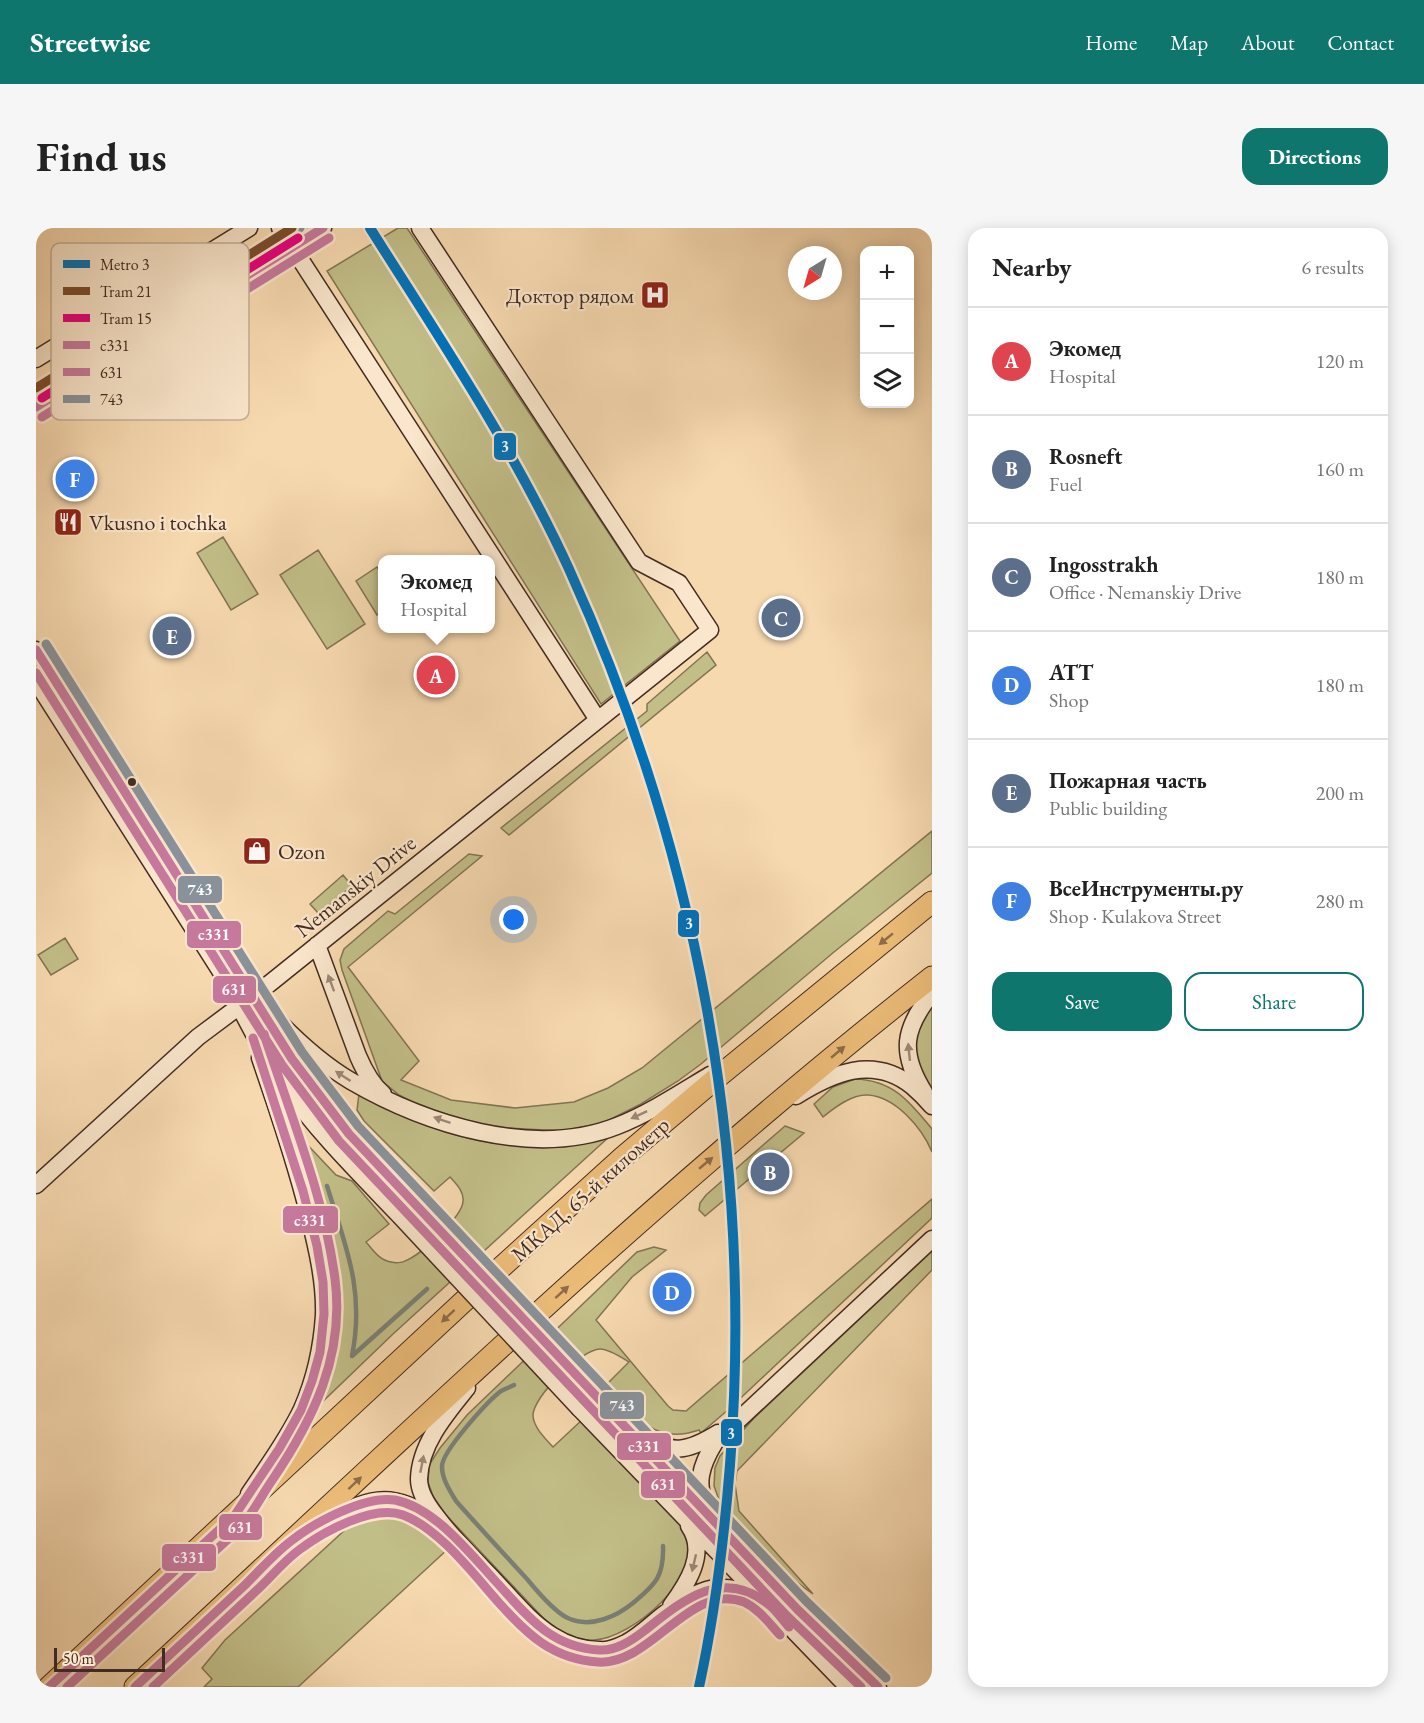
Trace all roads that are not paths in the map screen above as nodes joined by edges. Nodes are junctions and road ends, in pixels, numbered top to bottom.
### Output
1 (249, 228) edge
2 (280, 228) edge
3 (323, 228) edge
4 (420, 228) edge
5 (225, 243) edge
6 (292, 248) junction
7 (249, 275) edge
8 (51, 350) edge
9 (36, 359) edge
10 (51, 398) edge
11 (36, 407) edge
12 (491, 555) edge
13 (495, 561) edge
14 (36, 650) edge
15 (36, 681) edge
16 (598, 720) junction
17 (932, 902) edge
18 (317, 945) junction
19 (932, 977) edge
20 (932, 993) edge
21 (247, 1001) junction
22 (250, 1028) junction
23 (744, 1055) junction
24 (284, 1085) junction
25 (318, 1095) junction
26 (395, 1103) junction
27 (932, 1106) edge
28 (277, 1107) junction
29 (762, 1117) junction
30 (36, 1185) edge
31 (932, 1239) edge
32 (502, 1345) junction
33 (595, 1395) junction
34 (734, 1423) junction
35 (679, 1514) junction
36 (235, 1515) junction
37 (721, 1528) junction
38 (450, 1534) junction
39 (297, 1537) junction
40 (765, 1602) junction
41 (669, 1610) junction
42 (49, 1687) edge
43 (135, 1687) edge
44 (848, 1687) edge
45 (878, 1687) edge

1 - 5 main road
2 - 6 main road
3 - 6 main road
4 - 16 main road, Nemanskiy Drive
6 - 7 main road
6 - 12 main road
8 - 9 main road
10 - 11 main road
13 - 16 main road
14 - 21 main road
15 - 21 main road
16 - 18 main road, Nemanskiy Drive
17 -> 23 highway, МКАД, 65-й километр
18 - 21 main road, Nemanskiy Drive
26 -> 18 main road
29 -> 19 highway
27 -> 20 main road
21 - 22 main road
21 - 25 main road
26 -> 21 main road
21 - 30 main road, Nemanskiy Drive
22 - 24 main road
22 - 28 main road
23 -> 26 main road
23 -> 36 highway, МКАД, 65-й километр
24 - 25 main road
24 - 28 main road
24 - 35 main road, bridge
25 - 33 main road, bridge
27 - 29 main road
28 - 36 main road
32 -> 29 highway
31 - 34 main road
38 -> 32 main road
39 -> 32 highway
33 - 34 main road
33 - 37 main road
34 - 37 main road
35 - 40 main road
35 -> 41 main road
36 - 42 highway, МКАД, 65-й километр
37 - 45 main road
38 - 39 main road
38 - 41 main road
39 - 43 highway
40 - 41 main road
40 - 44 main road

